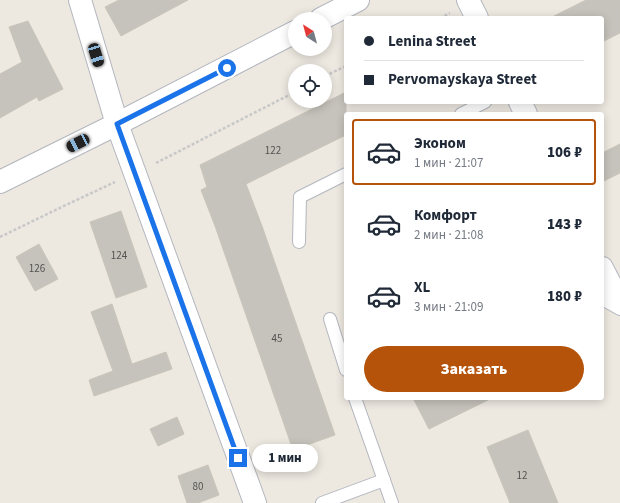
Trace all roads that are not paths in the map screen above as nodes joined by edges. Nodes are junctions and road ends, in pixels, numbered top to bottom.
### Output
1 (80, 0) edge
2 (358, 0) edge
3 (468, 0) edge
4 (332, 13) edge
5 (476, 16) edge
6 (288, 36) edge
7 (481, 104) edge
8 (465, 112) edge
9 (117, 124) junction
10 (344, 175) edge
11 (0, 182) edge
12 (299, 242) dead end
13 (604, 272) edge
14 (604, 300) edge
15 (620, 303) edge
16 (620, 309) edge
17 (330, 319) dead end
18 (344, 364) edge
19 (356, 400) edge
20 (384, 480) junction
21 (255, 503) edge
22 (322, 503) edge
23 (392, 503) edge

1 - 9 street
2 - 4 street
3 - 5 street
6 - 9 street
7 - 8 lane
9 - 11 street
9 - 21 street
10 - 12 lane
13 - 15 street
14 - 16 lane
17 - 18 lane
19 - 20 lane
20 - 22 lane
20 - 23 lane

